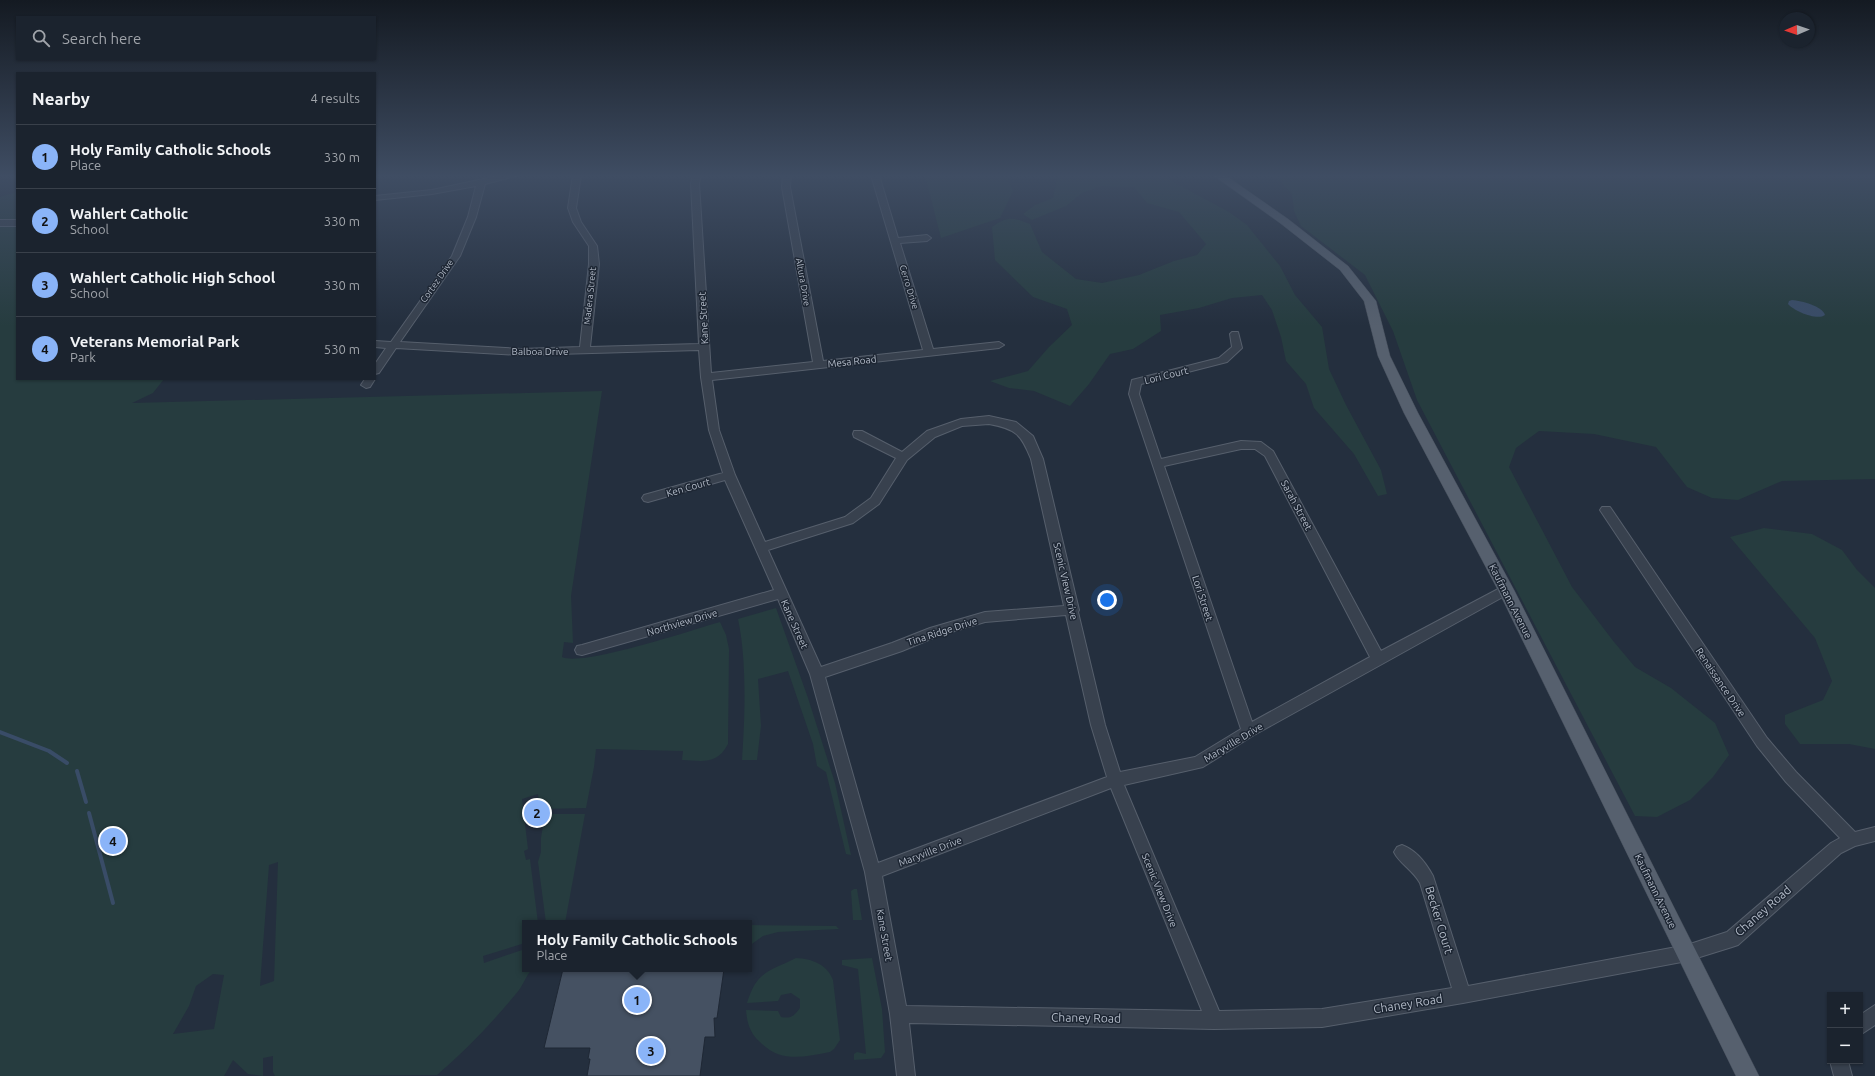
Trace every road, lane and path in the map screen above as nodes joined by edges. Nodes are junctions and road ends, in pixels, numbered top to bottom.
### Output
1 (469, 225) edge
2 (579, 225) edge
3 (697, 225) edge
4 (793, 225) edge
5 (889, 225) edge
6 (1289, 225) edge
7 (927, 238) dead end
8 (894, 241) junction
9 (1235, 334) dead end
10 (376, 344) edge
11 (393, 344) junction
12 (999, 345) dead end
13 (704, 347) junction
14 (585, 350) junction
15 (929, 353) junction
16 (819, 365) junction
17 (376, 370) edge
18 (706, 377) junction
19 (858, 434) dead end
20 (903, 457) junction
21 (1159, 464) junction
22 (729, 475) junction
23 (648, 498) dead end
24 (1606, 510) dead end
25 (762, 547) junction
26 (1506, 590) junction
27 (782, 593) junction
28 (1072, 610) junction
29 (582, 650) dead end
30 (1378, 658) junction
31 (817, 674) junction
32 (1249, 731) junction
33 (1115, 780) junction
34 (1875, 834) edge
35 (1852, 840) junction
36 (1402, 852) dead end
37 (873, 872) junction
38 (1687, 953) junction
39 (1463, 995) junction
40 (899, 1014) junction
41 (1875, 1014) edge
42 (1214, 1020) junction
43 (1863, 1024) edge
44 (1840, 1064) edge
45 (906, 1076) edge
46 (1748, 1076) edge
47 (1843, 1076) edge

1 - 11 street, Cortez Drive
2 - 14 street, Madera Street
3 - 13 street, Kane Street
4 - 16 street, Altura Drive
5 - 8 street, Cerro Drive
6 - 26 main road, Kaufmann Avenue
7 - 8 street
8 - 15 street, Cerro Drive
9 - 21 street, Lori Court
10 - 11 street, Balboa Drive
11 - 14 street, Balboa Drive
11 - 17 street, Cortez Drive
12 - 15 street, Mesa Road
13 - 14 street, Balboa Drive
13 - 18 street, Kane Street
15 - 16 street, Mesa Road
16 - 18 street, Mesa Road
18 - 22 street, Kane Street
19 - 20 street
20 - 25 street, Scenic View Drive
20 - 28 street, Scenic View Drive
21 - 30 street, Sarah Street
21 - 32 street, Lori Street
22 - 23 street, Ken Court
22 - 25 street, Kane Street
24 - 35 street, Renaissance Drive
25 - 27 street, Kane Street
26 - 30 street, Maryville Drive
26 - 38 main road, Kaufmann Avenue
27 - 29 street, Northview Drive
27 - 31 street, Kane Street
28 - 31 street, Tina Ridge Drive
28 - 33 street, Scenic View Drive
30 - 32 street, Maryville Drive
31 - 37 street, Kane Street
32 - 33 street, Maryville Drive
33 - 37 street, Maryville Drive
33 - 42 street, Scenic View Drive
34 - 35 street, Chaney Road
35 - 38 street, Chaney Road
36 - 39 street, Becker Court
37 - 40 street, Kane Street
38 - 39 street, Chaney Road
38 - 46 main road, Kaufmann Avenue
39 - 42 street, Chaney Road
40 - 42 street, Chaney Road
40 - 45 street, Kane Street
41 - 43 street
44 - 47 street

